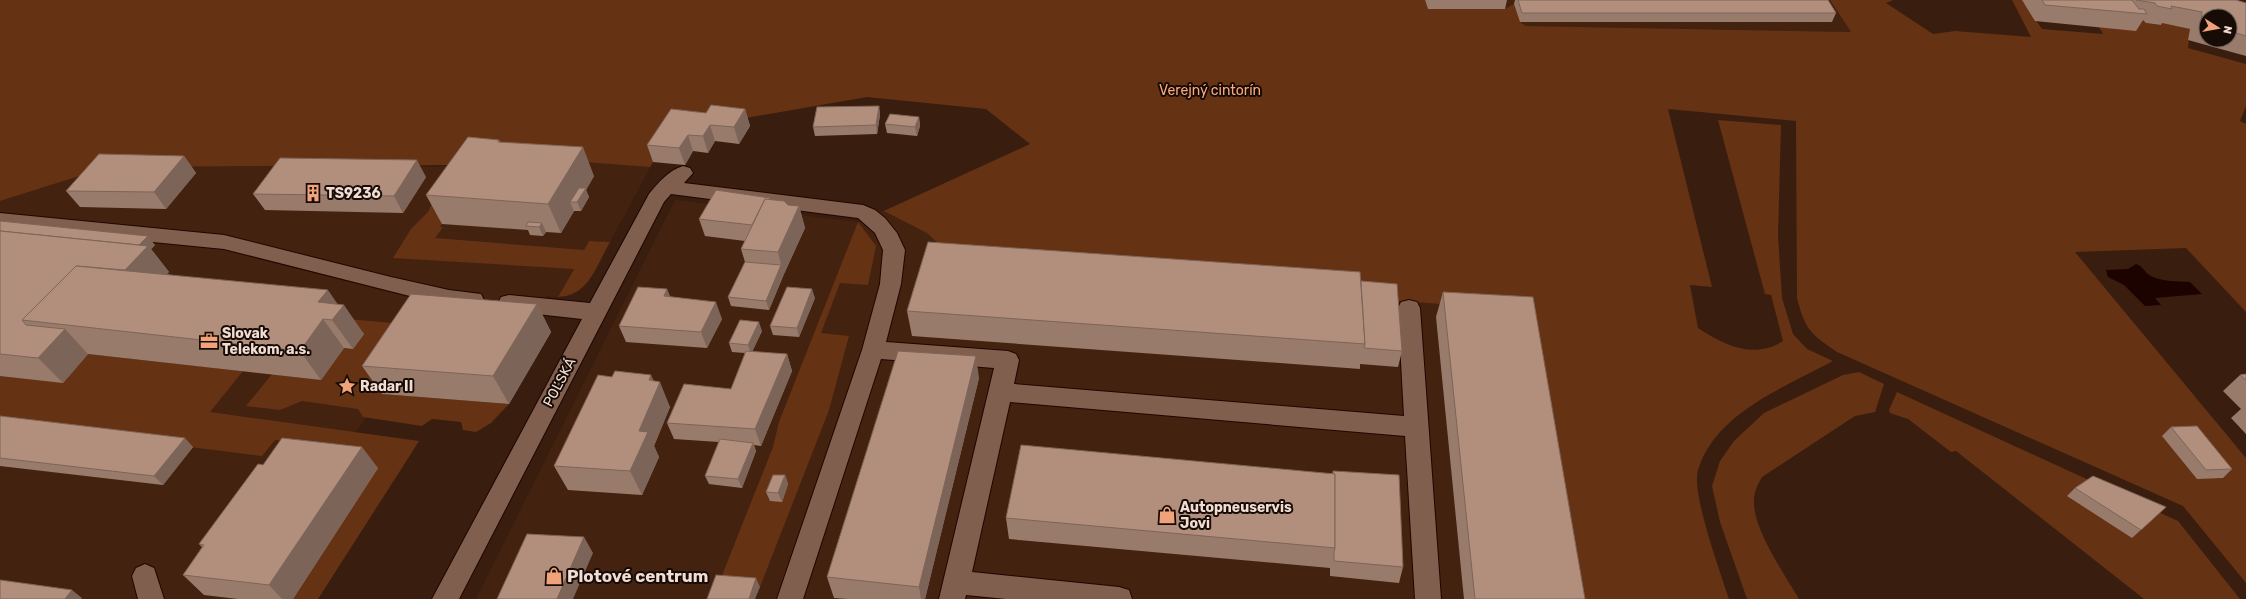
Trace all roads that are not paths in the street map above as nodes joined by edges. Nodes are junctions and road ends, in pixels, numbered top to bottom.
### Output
1 (0, 220) edge
2 (1409, 308) dead end
3 (596, 312) junction
4 (873, 350) junction
5 (1000, 392) junction
6 (1418, 427) junction
7 (954, 590) edge
8 (445, 599) edge
9 (790, 599) edge
10 (1119, 599) edge
11 (1428, 599) edge

1 - 3 street
2 - 6 street
3 - 4 street, POĽSKÁ
3 - 8 street, POĽSKÁ
4 - 5 street
4 - 9 street
5 - 6 street
5 - 7 street
6 - 11 street
7 - 10 street

